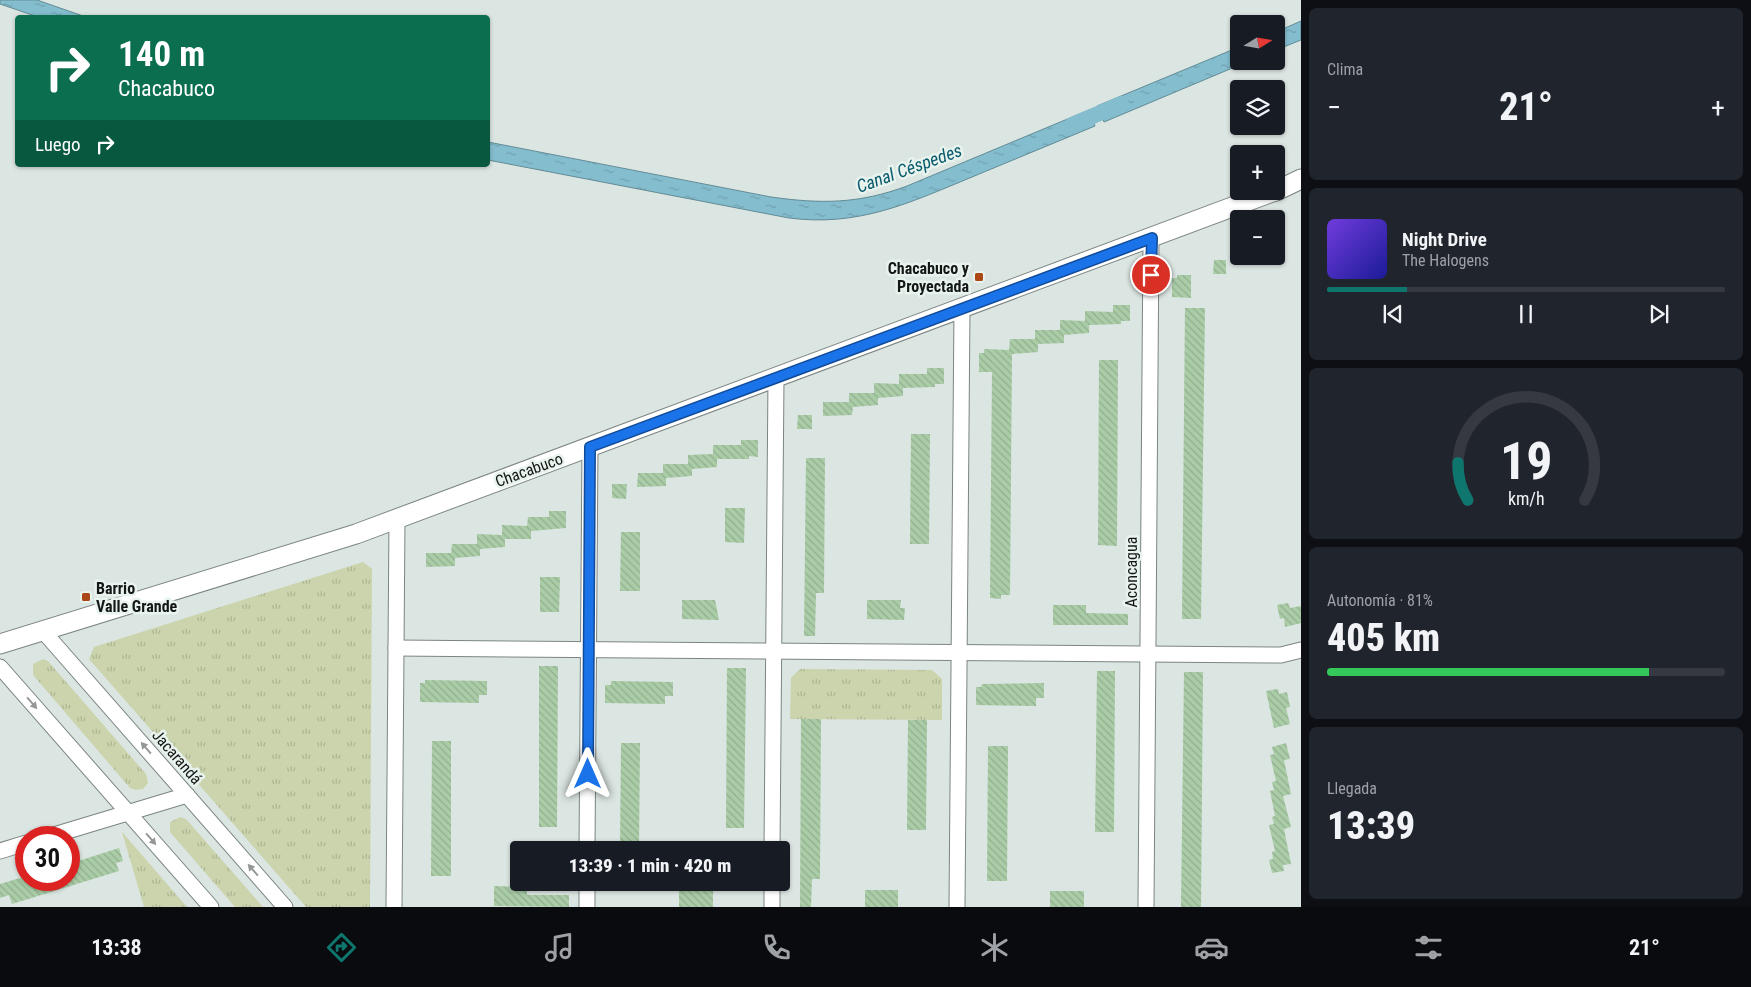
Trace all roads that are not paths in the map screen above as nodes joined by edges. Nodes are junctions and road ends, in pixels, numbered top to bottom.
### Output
1 (1301, 179) edge
2 (1285, 187) edge
3 (1252, 200) edge
4 (1152, 238) junction
5 (962, 308) junction
6 (776, 378) junction
7 (590, 447) junction
8 (397, 519) junction
9 (43, 631) junction
10 (0, 644) edge
11 (396, 648) junction
12 (588, 650) junction
13 (1301, 650) edge
14 (774, 651) junction
15 (959, 653) junction
16 (1148, 654) junction
17 (0, 667) edge
18 (186, 795) junction
19 (128, 812) junction
20 (80, 827) edge
21 (587, 841) edge
22 (772, 841) edge
23 (15, 846) edge
24 (0, 851) edge
25 (587, 891) edge
26 (772, 891) edge
27 (211, 907) edge
28 (285, 907) edge
29 (394, 907) edge
30 (586, 907) edge
31 (772, 907) edge
32 (957, 907) edge
33 (1146, 907) edge

1 - 2 street, Chacabuco
3 - 4 street, Chacabuco
4 - 5 street, Chacabuco
4 - 16 street, Aconcagua
5 - 6 street, Chacabuco
5 - 15 street
6 - 7 street, Chacabuco
6 - 14 street
7 - 8 street, Chacabuco
7 - 12 street
8 - 9 street, Chacabuco
8 - 11 street
9 - 10 street, Chacabuco
18 -> 9 street, Jacarandá
11 - 12 street
11 - 29 street
12 - 14 street
12 - 21 street
13 - 16 street
14 - 15 street
14 - 22 street
15 - 16 street
15 - 32 street
16 - 33 street, Aconcagua
17 -> 19 street
18 - 19 street
28 -> 18 street, Jacarandá
19 - 20 street
19 -> 27 street
23 - 24 street
25 - 30 street
26 - 31 street

